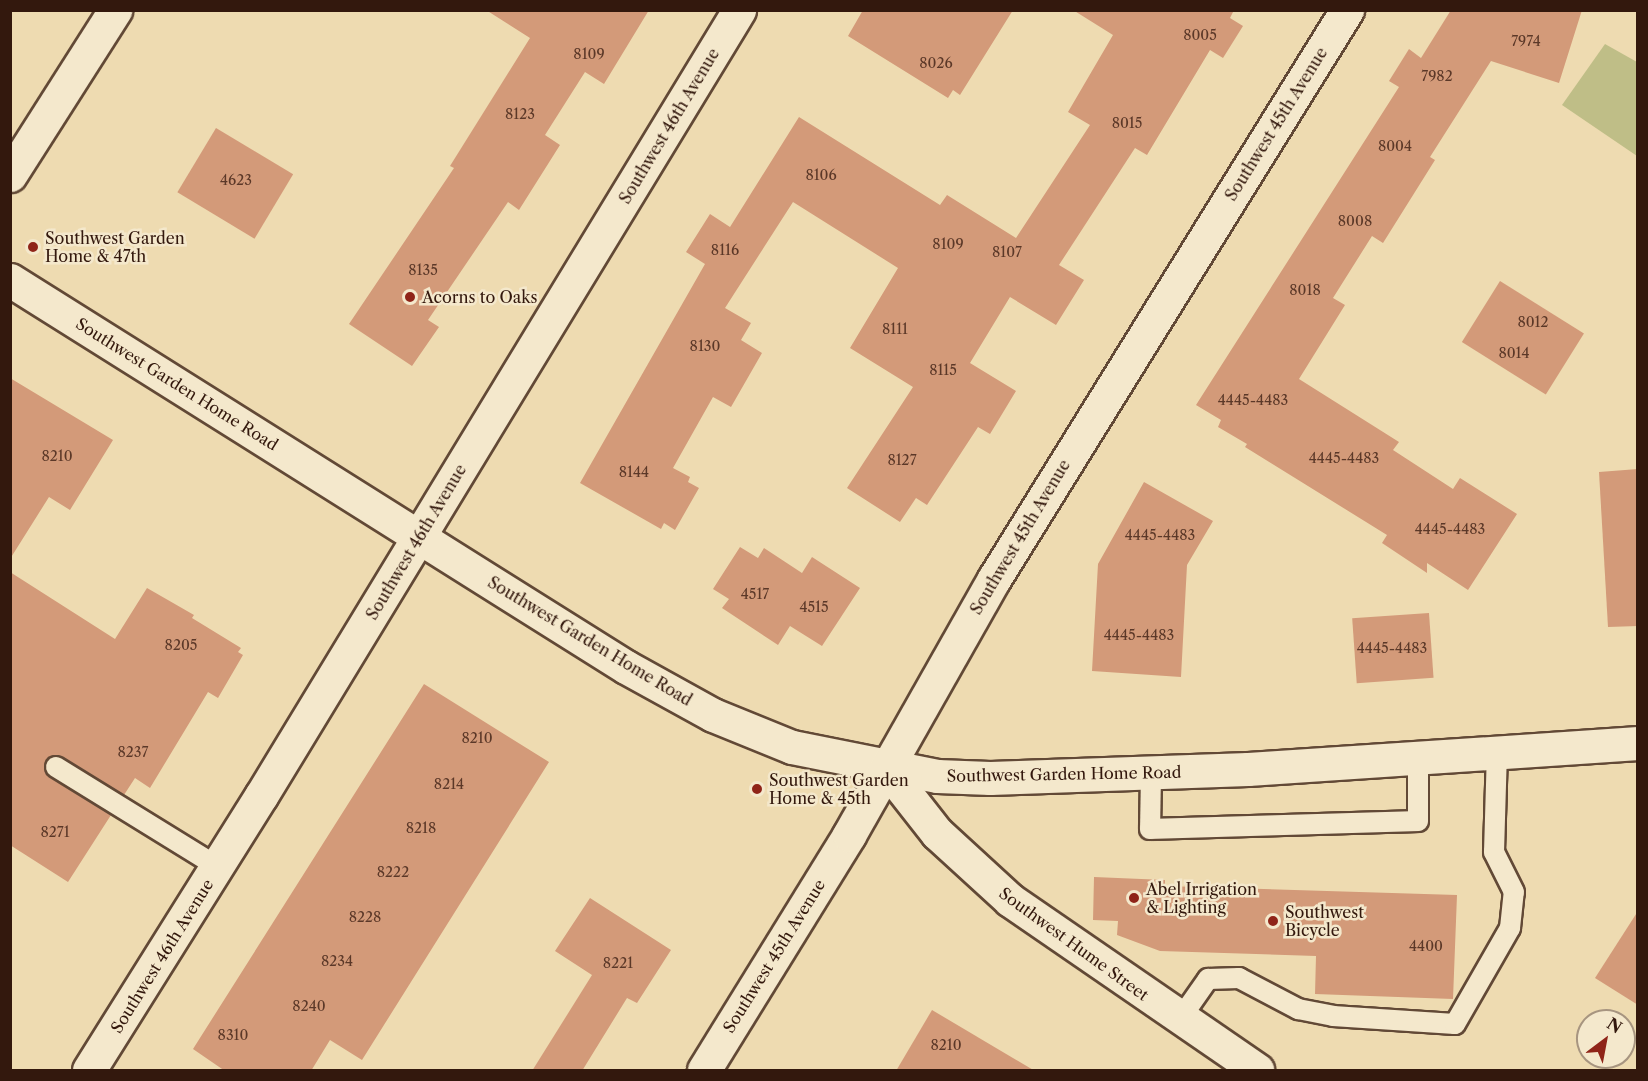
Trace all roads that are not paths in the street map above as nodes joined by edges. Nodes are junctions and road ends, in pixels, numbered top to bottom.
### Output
1 (115, 10) edge
2 (739, 10) edge
3 (1347, 10) edge
4 (10, 175) edge
5 (10, 280) edge
6 (419, 536) junction
7 (1638, 743) edge
8 (1497, 752) junction
9 (1418, 758) junction
10 (56, 766) dead end
11 (886, 768) junction
12 (1152, 774) junction
13 (218, 867) junction
14 (1180, 1019) junction
15 (89, 1071) edge
16 (704, 1071) edge
17 (1257, 1071) edge

1 - 4 street
2 - 6 street, Southwest 46th Avenue
3 - 11 street, Southwest 45th Avenue
5 - 6 street, Southwest Garden Home Road
6 - 11 street, Southwest Garden Home Road
6 - 13 street, Southwest 46th Avenue
7 - 8 street, Southwest Garden Home Road
8 - 9 street, Southwest Garden Home Road
8 - 14 lane
9 - 12 street, Southwest Garden Home Road
9 - 12 lane
10 - 13 lane
11 - 12 street, Southwest Garden Home Road
11 - 14 street, Southwest Hume Street
11 - 16 street, Southwest 45th Avenue
13 - 15 street, Southwest 46th Avenue
14 - 17 street, Southwest Hume Street

